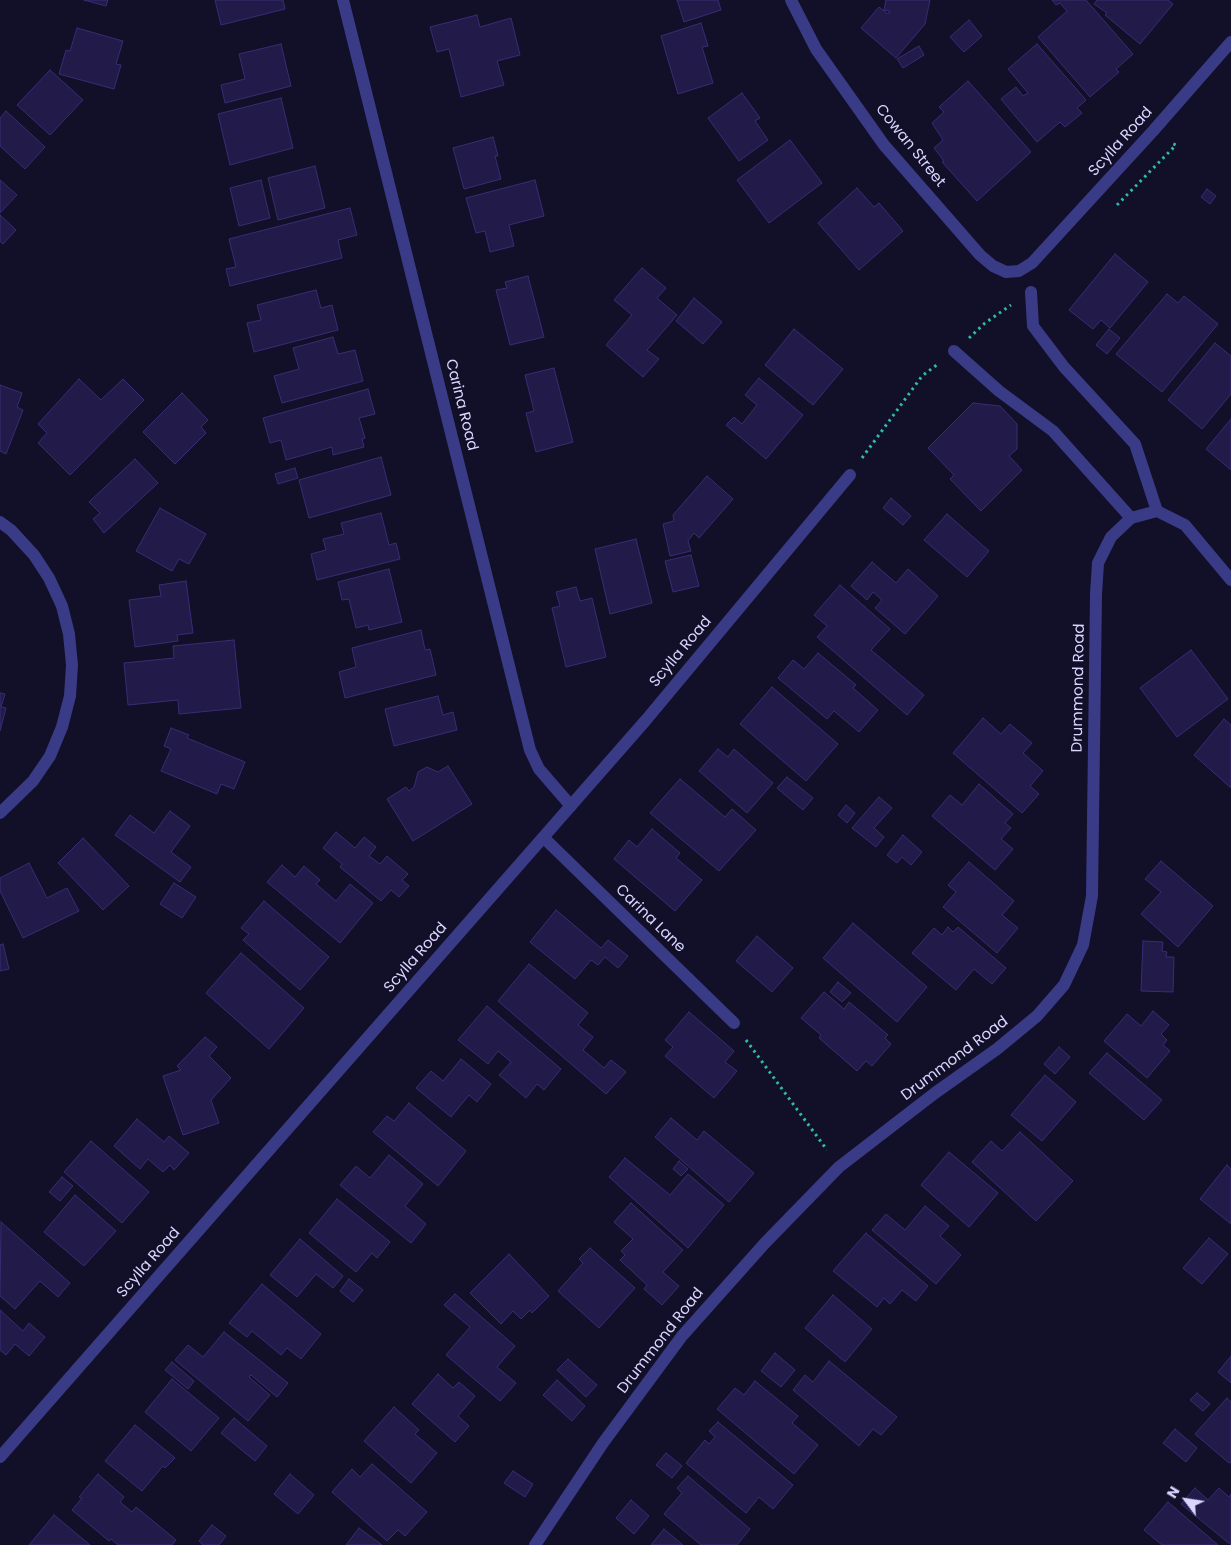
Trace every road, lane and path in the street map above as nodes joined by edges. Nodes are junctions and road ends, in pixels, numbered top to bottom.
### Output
1 (343, 0) edge
2 (791, 0) edge
3 (1231, 42) edge
4 (1032, 263) joint
5 (1031, 292) dead end
6 (954, 351) joint
7 (850, 475) joint
8 (1157, 511) junction
9 (1131, 518) junction
10 (0, 522) edge
11 (1231, 580) edge
12 (571, 806) junction
13 (0, 814) edge
14 (544, 838) junction
15 (734, 1023) joint
16 (840, 1167) junction
17 (0, 1457) edge
18 (536, 1545) edge

1 - 12 street, Carina Road
2 - 4 street, Cowan Street
3 - 4 street, Scylla Road
5 - 8 street
6 - 7 path
6 - 9 street
7 - 12 street, Scylla Road
8 - 9 street, Drummond Road
8 - 11 street
9 - 16 street, Drummond Road
10 - 13 street
12 - 14 street, Scylla Road
14 - 15 street, Carina Lane
14 - 17 street, Scylla Road
15 - 16 path
16 - 18 street, Drummond Road

